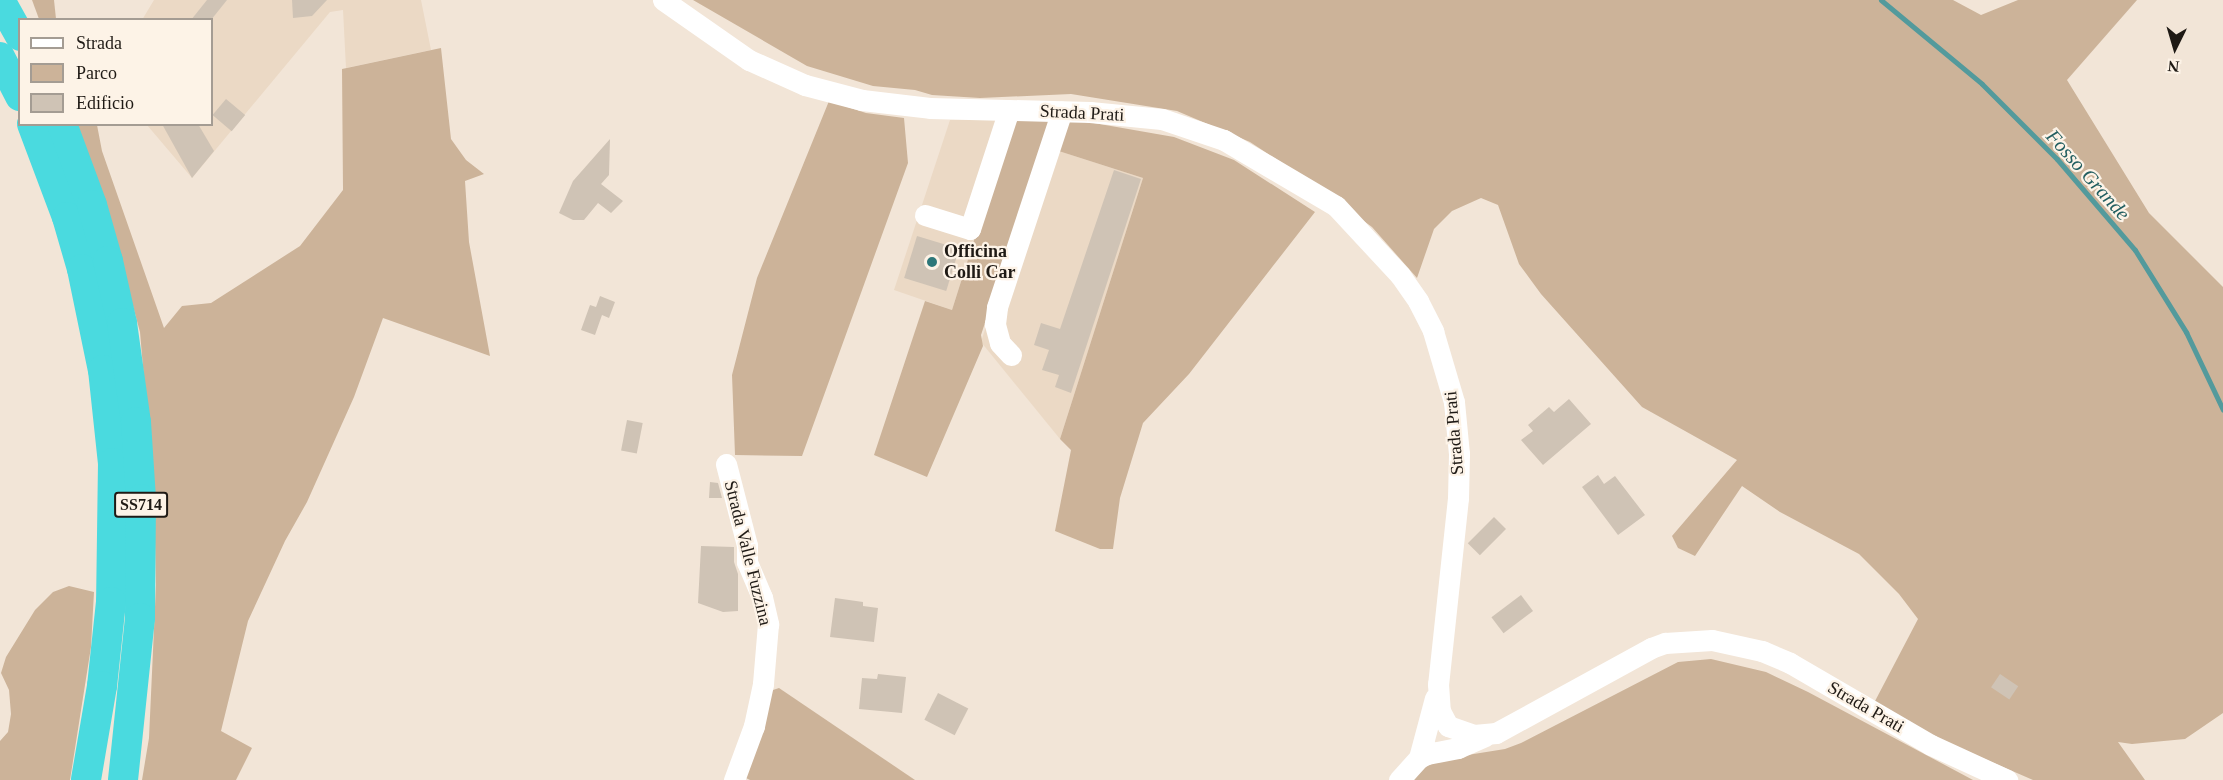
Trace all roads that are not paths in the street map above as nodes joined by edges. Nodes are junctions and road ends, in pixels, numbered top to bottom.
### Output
1 (0, 0) edge
2 (24, 0) edge
3 (663, 0) edge
4 (31, 18) edge
5 (18, 32) edge
6 (0, 57) edge
7 (18, 92) edge
8 (1009, 110) junction
9 (1062, 111) junction
10 (33, 126) edge
11 (63, 126) edge
12 (925, 215) dead end
13 (1011, 355) dead end
14 (726, 464) dead end
15 (1438, 684) junction
16 (1448, 726) junction
17 (1485, 736) junction
18 (1419, 758) junction
19 (86, 780) edge
20 (123, 780) edge
21 (734, 780) edge
22 (1399, 780) edge
23 (2007, 780) edge

1 - 5 highway
2 - 4 highway
3 - 8 street, Strada Prati
6 - 7 highway
8 - 9 street, Strada Prati
8 - 12 street
9 - 13 street
9 - 15 street, Strada Prati
10 - 19 highway, SS714
11 - 20 highway, SS714
14 - 21 street, Strada Valle Fuzzina
15 - 16 street, Strada Prati
15 - 18 street
16 - 17 street
16 - 18 street
17 - 18 street
17 - 23 street, Strada Prati
18 - 22 street

